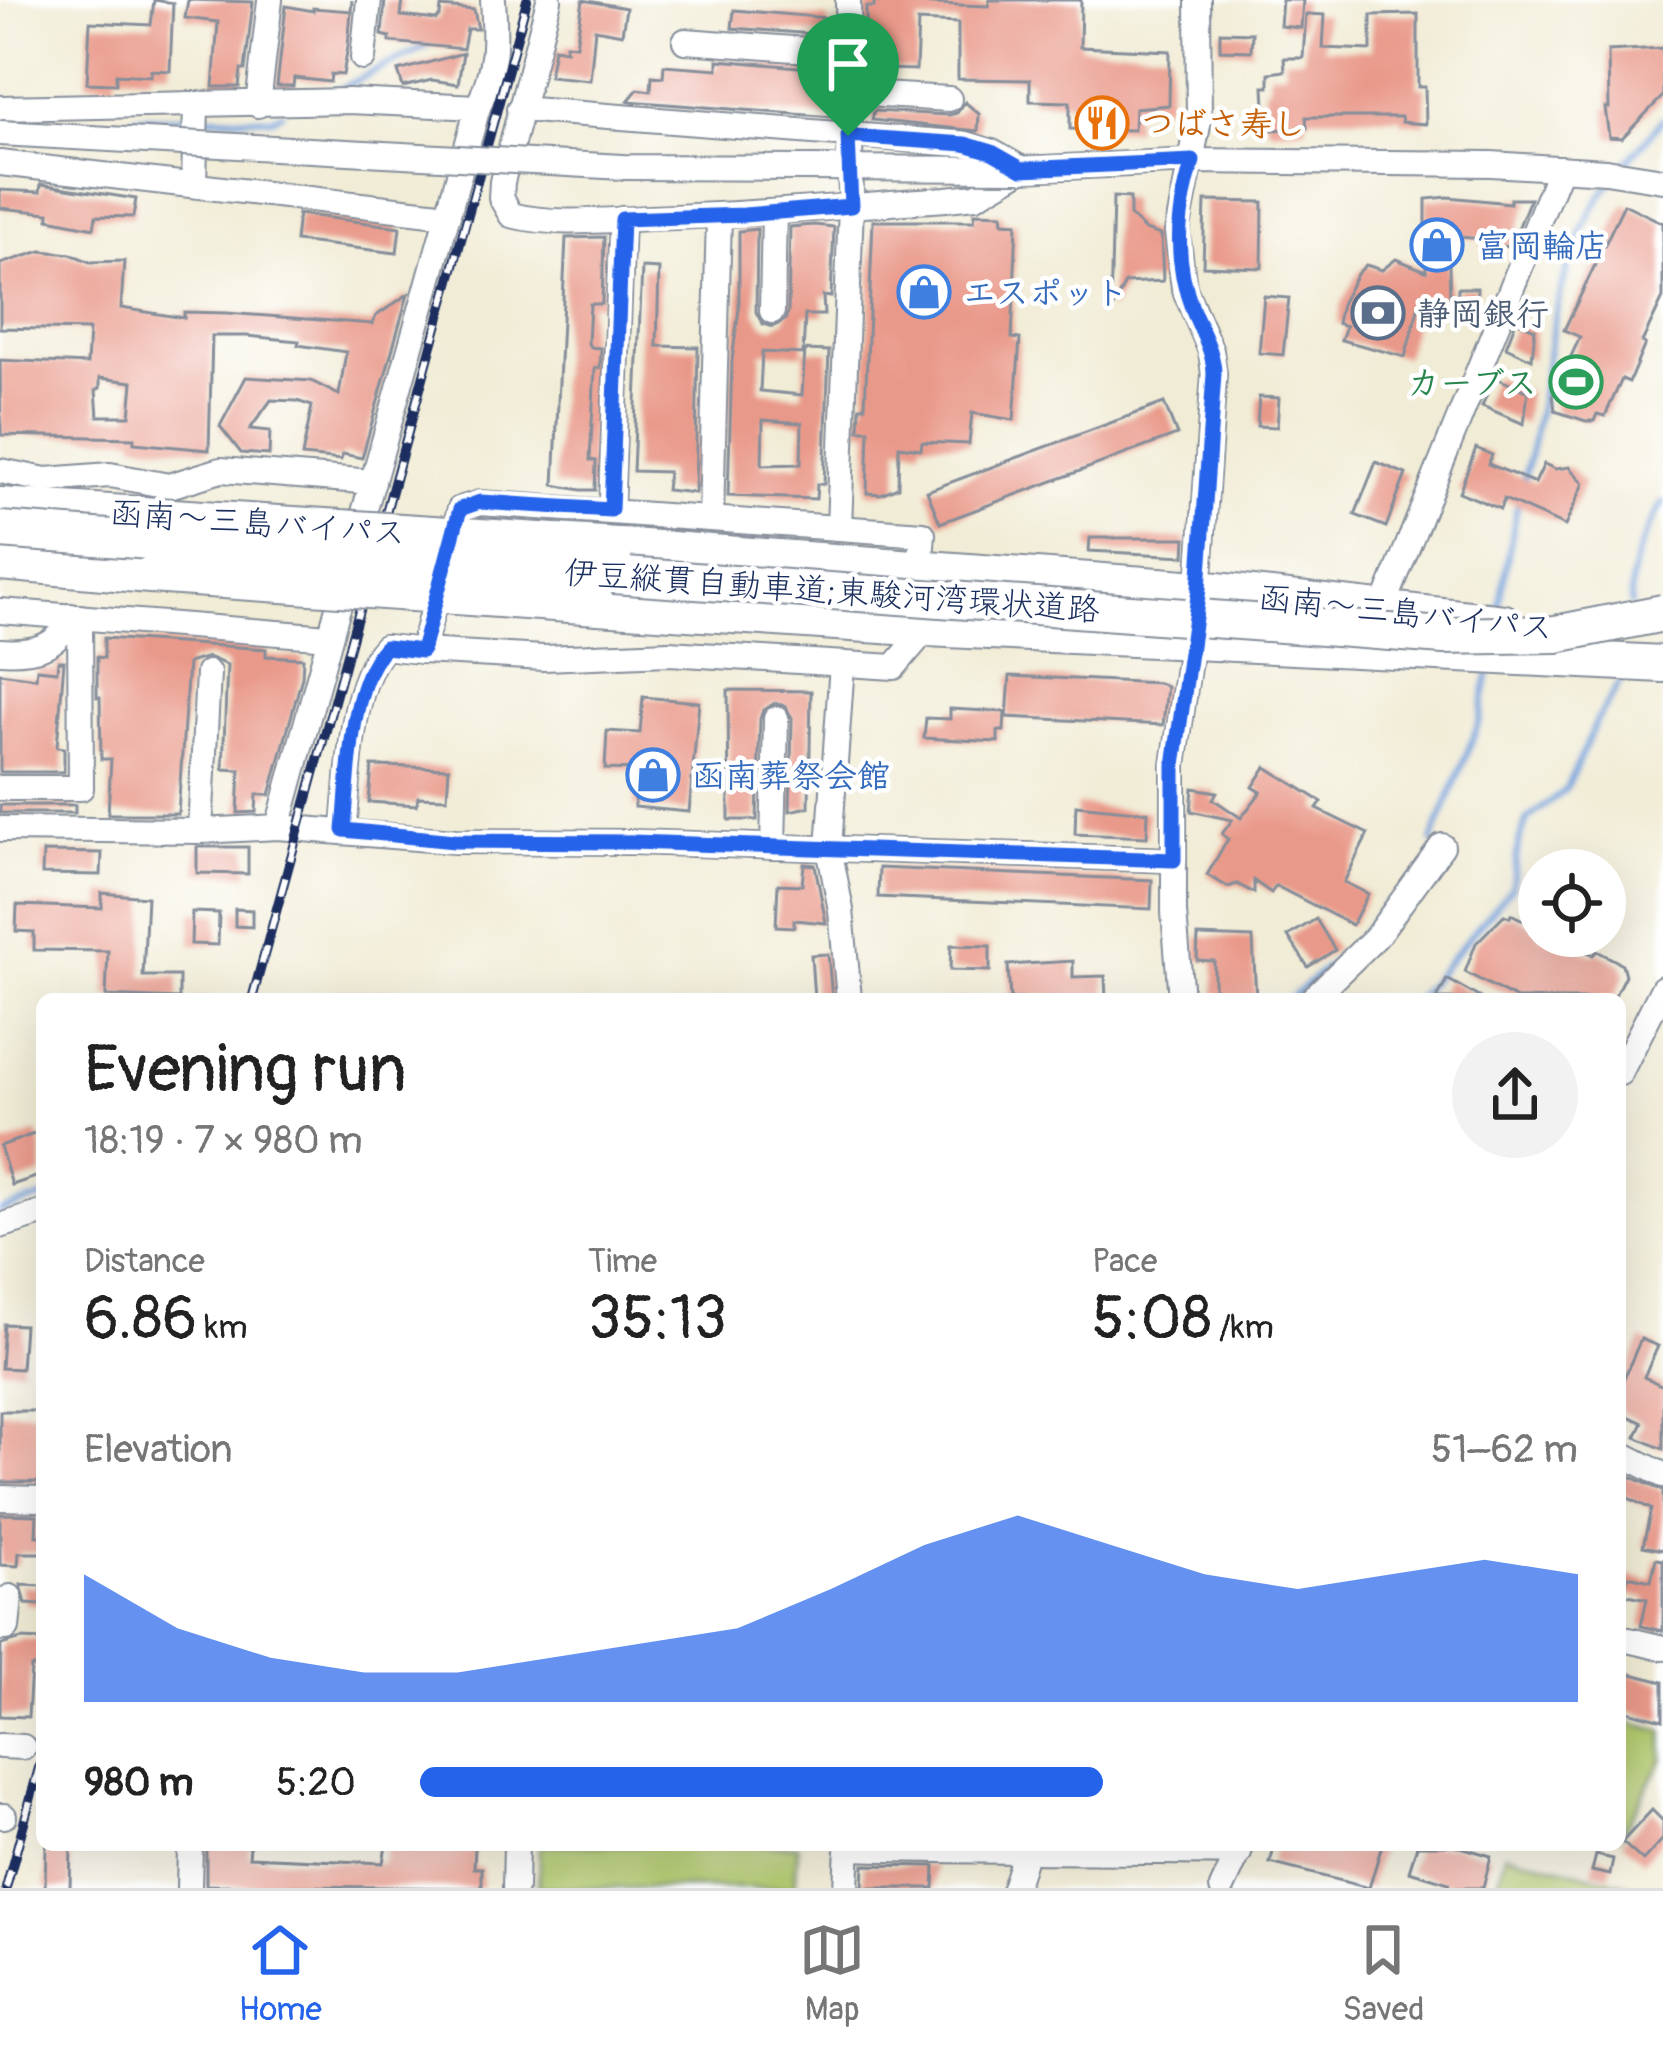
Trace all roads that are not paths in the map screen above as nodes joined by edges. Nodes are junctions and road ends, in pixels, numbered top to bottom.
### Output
1 (270, 0) edge
2 (369, 0) edge
3 (493, 0) edge
4 (549, 0) edge
5 (848, 0) edge
6 (1198, 0) edge
7 (685, 40) dead end
8 (848, 53) junction
9 (363, 58) dead end
10 (848, 93) junction
11 (949, 100) dead end
12 (257, 105) junction
13 (196, 106) junction
14 (478, 107) junction
15 (0, 108) edge
16 (519, 109) junction
17 (0, 133) edge
18 (848, 136) junction
19 (1193, 161) junction
20 (0, 163) edge
21 (1560, 168) junction
22 (1022, 169) junction
23 (1663, 180) edge
24 (194, 184) junction
25 (851, 206) junction
26 (774, 212) junction
27 (448, 215) junction
28 (719, 216) junction
29 (622, 219) junction
30 (772, 311) dead end
31 (0, 471) edge
32 (373, 482) junction
33 (0, 506) edge
34 (711, 518) junction
35 (614, 528) junction
36 (838, 528) junction
37 (0, 530) edge
38 (0, 562) edge
39 (920, 569) junction
40 (1199, 589) junction
41 (1382, 610) junction
42 (0, 611) edge
43 (1663, 613) edge
44 (75, 617) junction
45 (927, 628) junction
46 (1663, 633) edge
47 (329, 637) junction
48 (1191, 638) junction
49 (422, 651) junction
50 (0, 652) edge
51 (842, 664) junction
52 (1663, 664) edge
53 (208, 673) dead end
54 (776, 719) dead end
55 (0, 788) edge
56 (278, 827) junction
57 (0, 829) edge
58 (344, 830) junction
59 (200, 831) junction
60 (1442, 846) dead end
61 (772, 847) junction
62 (829, 848) junction
63 (1174, 860) junction
64 (1663, 988) edge
65 (848, 993) edge
66 (1181, 993) edge
67 (1318, 993) edge
68 (1626, 1060) edge
69 (36, 1215) edge
70 (0, 1226) edge
71 (1626, 1456) edge
72 (1663, 1475) edge
73 (0, 1498) edge
74 (36, 1499) edge
75 (10, 1597) dead end
76 (0, 1628) edge
77 (1626, 1639) edge
78 (1663, 1648) edge
79 (190, 1851) edge
80 (516, 1851) edge
81 (848, 1851) edge
82 (1025, 1851) edge
83 (1239, 1851) edge
84 (189, 1888) edge
85 (515, 1888) edge
86 (846, 1888) edge
87 (1014, 1888) edge
88 (1222, 1888) edge

1 - 12 street
2 - 9 street
3 - 14 street
4 - 16 street
5 - 8 street
6 - 19 street
7 - 8 street
8 - 10 street
10 - 11 street
10 - 18 street
12 - 13 street
12 - 14 street
13 - 15 street
13 - 24 street
14 - 27 street
16 - 18 street
16 - 29 street
17 - 22 street, bridge
18 - 22 street
18 - 25 street
19 - 21 street
19 - 22 street
19 - 40 street
20 - 24 street
21 - 23 street
21 - 41 street
22 - 25 street
24 - 27 street
25 - 26 street
25 - 36 street
26 - 28 street
26 - 30 street
27 - 32 street
28 - 29 street
28 - 34 street
29 - 35 street
31 - 32 street
32 - 47 street
33 - 35 highway, 函南～三島バイパス, bridge
34 - 35 street
34 - 36 street
35 - 39 highway, 函南～三島バイパス
35 - 49 street
36 - 39 street
37 - 43 highway, 伊豆縦貫自動車道;東駿河湾環状道路, bridge
38 - 45 highway, 函南～三島バイパス, bridge
39 - 40 highway, 函南～三島バイパス
40 - 41 highway, 函南～三島バイパス
40 - 48 street
41 - 46 highway, 函南～三島バイパス
42 - 44 street
44 - 47 street
44 - 50 street
44 - 55 street
45 - 48 highway, 函南～三島バイパス
45 - 51 street
47 - 56 street
48 - 52 highway, 函南～三島バイパス
48 - 63 street
49 - 51 street
49 - 58 street
51 - 62 street
53 - 59 street
54 - 61 street
56 - 58 street
56 - 59 street
57 - 59 street
58 - 61 street
60 - 67 street
61 - 62 street
62 - 63 street
62 - 65 street
63 - 66 street
64 - 68 street
69 - 70 street
71 - 72 street
73 - 74 street
75 - 76 street
77 - 78 street
79 - 84 street
80 - 85 street
81 - 86 street
82 - 87 street
83 - 88 street

